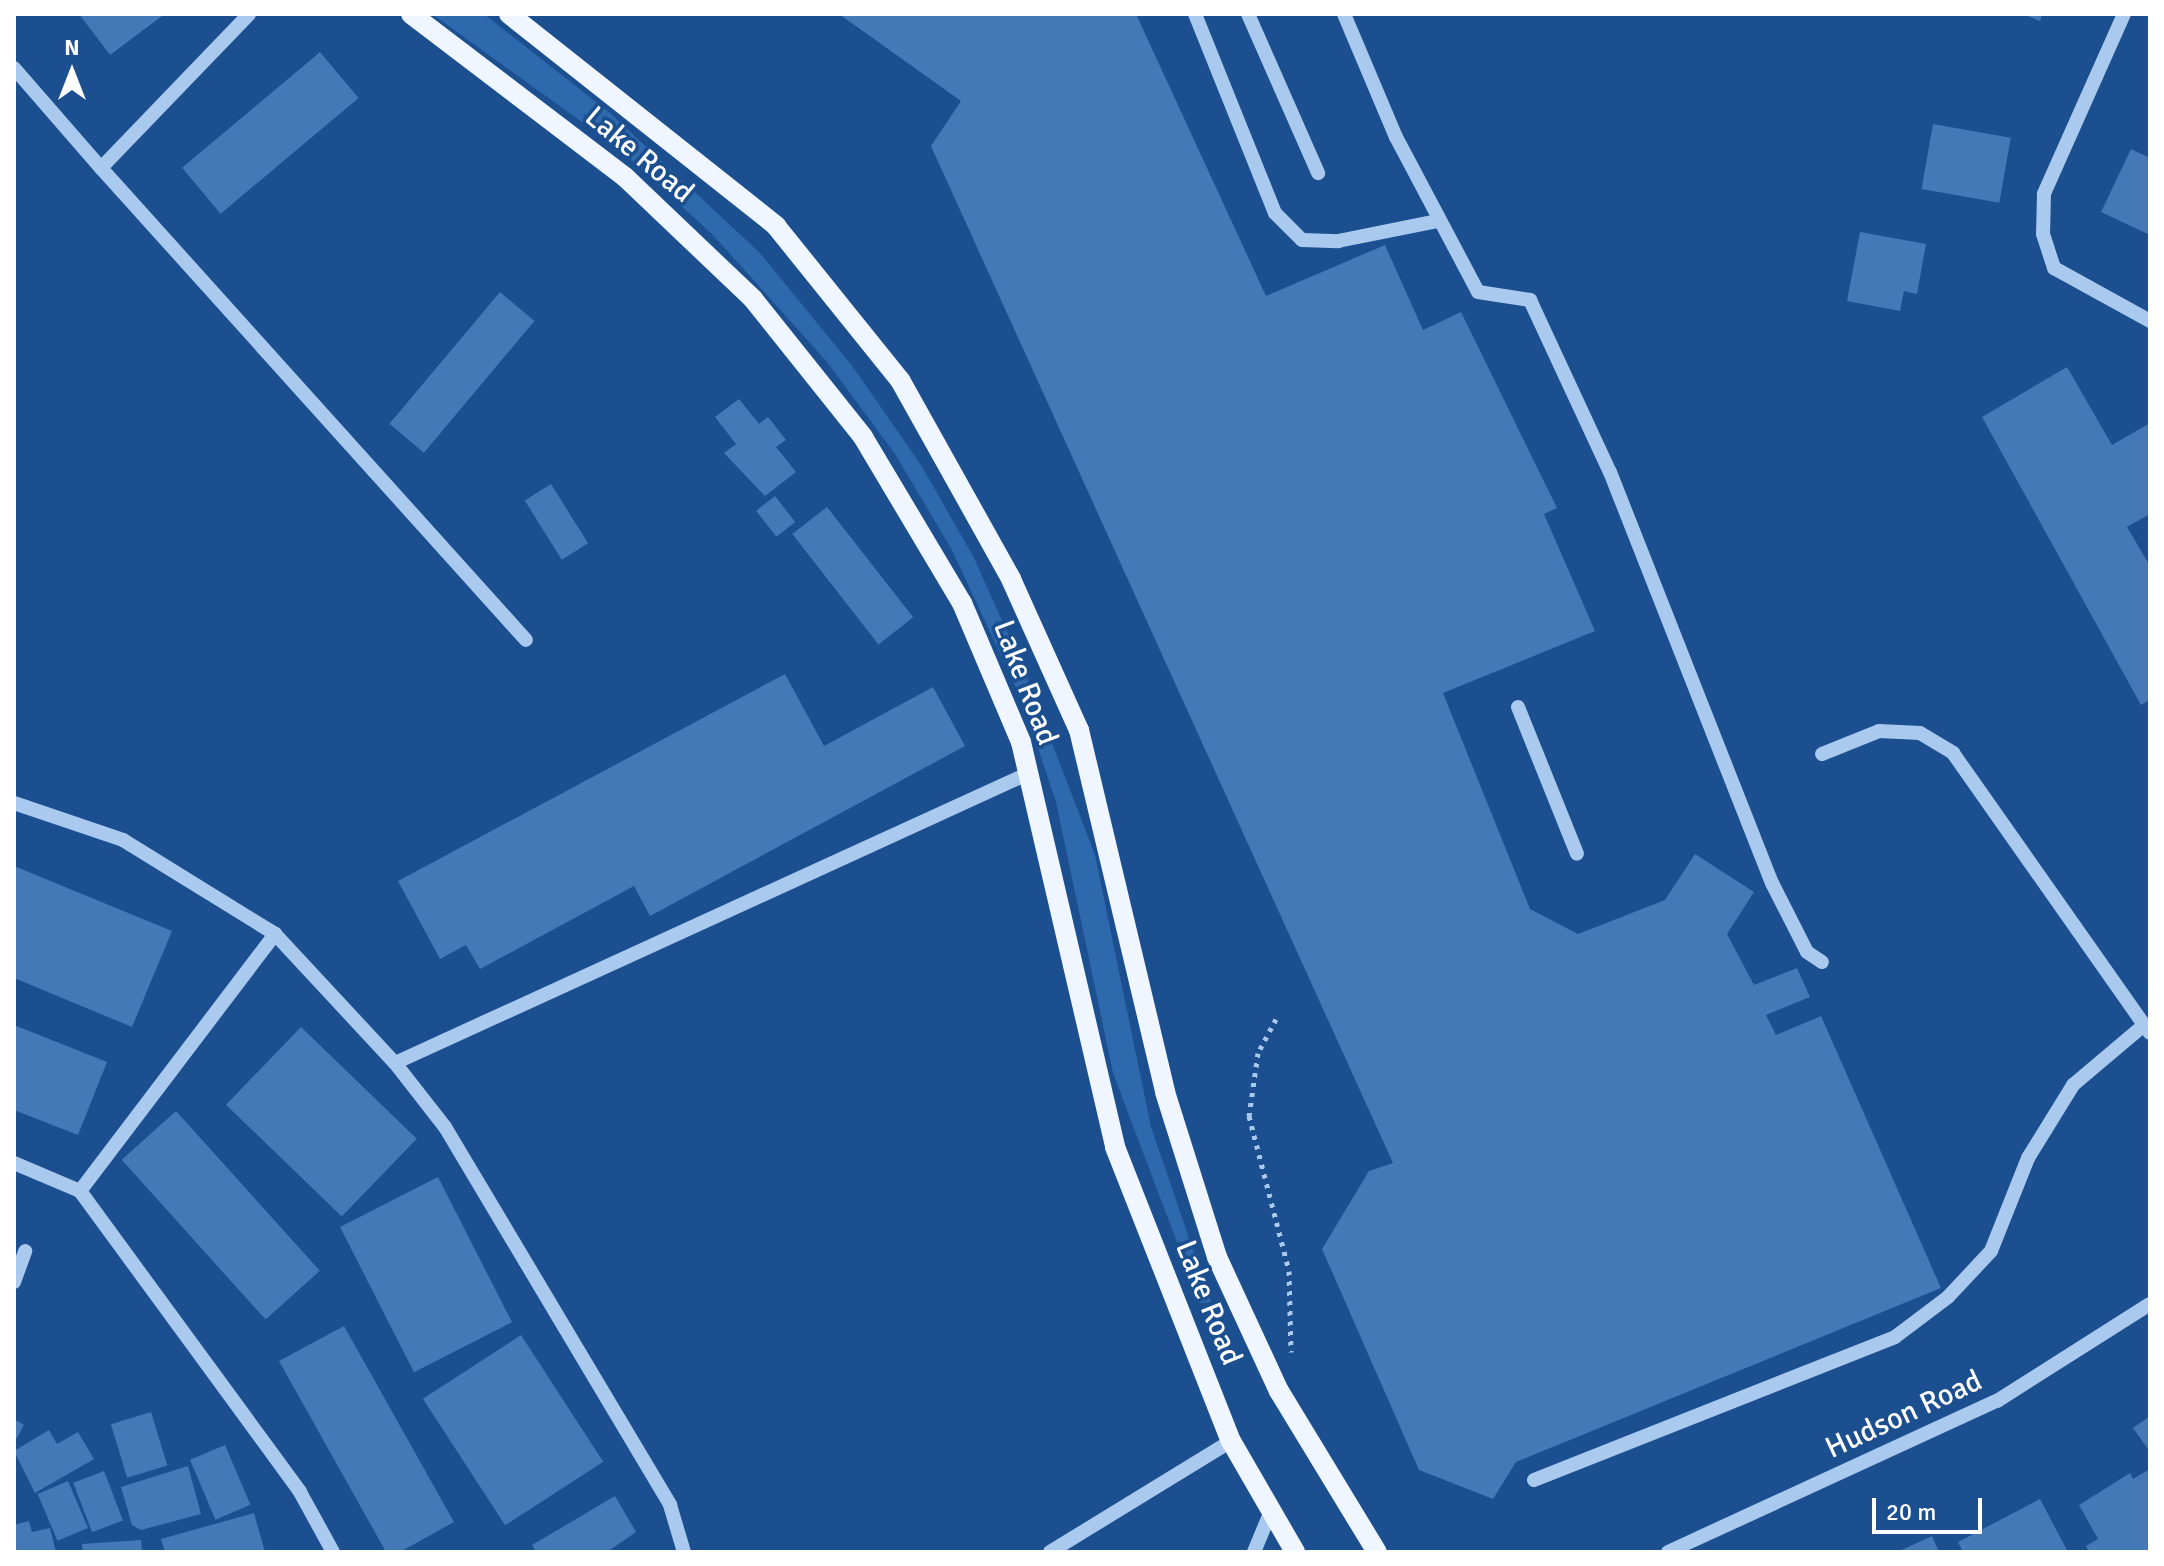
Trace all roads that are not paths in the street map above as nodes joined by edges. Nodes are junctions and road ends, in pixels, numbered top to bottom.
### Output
1 (249, 14) edge
2 (411, 14) edge
3 (509, 14) edge
4 (1195, 14) edge
5 (1248, 14) edge
6 (1344, 14) edge
7 (2124, 14) edge
8 (14, 68) edge
9 (101, 168) junction
10 (1318, 173) dead end
11 (1437, 221) junction
12 (2150, 321) edge
13 (526, 640) dead end
14 (1518, 707) dead end
15 (1822, 754) dead end
16 (1027, 774) junction
17 (14, 803) edge
18 (1577, 854) dead end
19 (275, 934) junction
20 (1822, 962) dead end
21 (2147, 1029) edge
22 (395, 1063) junction
23 (14, 1163) edge
24 (80, 1191) junction
25 (25, 1251) dead end
26 (14, 1282) edge
27 (2150, 1304) edge
28 (1231, 1441) junction
29 (1534, 1480) dead end
30 (1271, 1511) junction
31 (333, 1552) edge
32 (684, 1552) edge
33 (1050, 1552) edge
34 (1254, 1552) edge
35 (1295, 1552) edge
36 (1377, 1552) edge
37 (1668, 1552) edge

1 - 9 street
2 - 16 main road, Lake Road
3 - 36 main road, Lake Road
4 - 11 street
5 - 10 street
6 - 11 street
7 - 12 street
8 - 9 street
9 - 13 street
11 - 20 street
14 - 18 street
15 - 21 street
16 - 22 street
16 - 28 main road, Lake Road
17 - 19 street
19 - 22 street
19 - 24 street
21 - 29 street
22 - 32 street
23 - 24 street
24 - 31 street
25 - 26 street
27 - 37 street, Hudson Road
28 - 30 main road, Lake Road
28 - 33 street
30 - 34 street
30 - 35 main road, Lake Road

